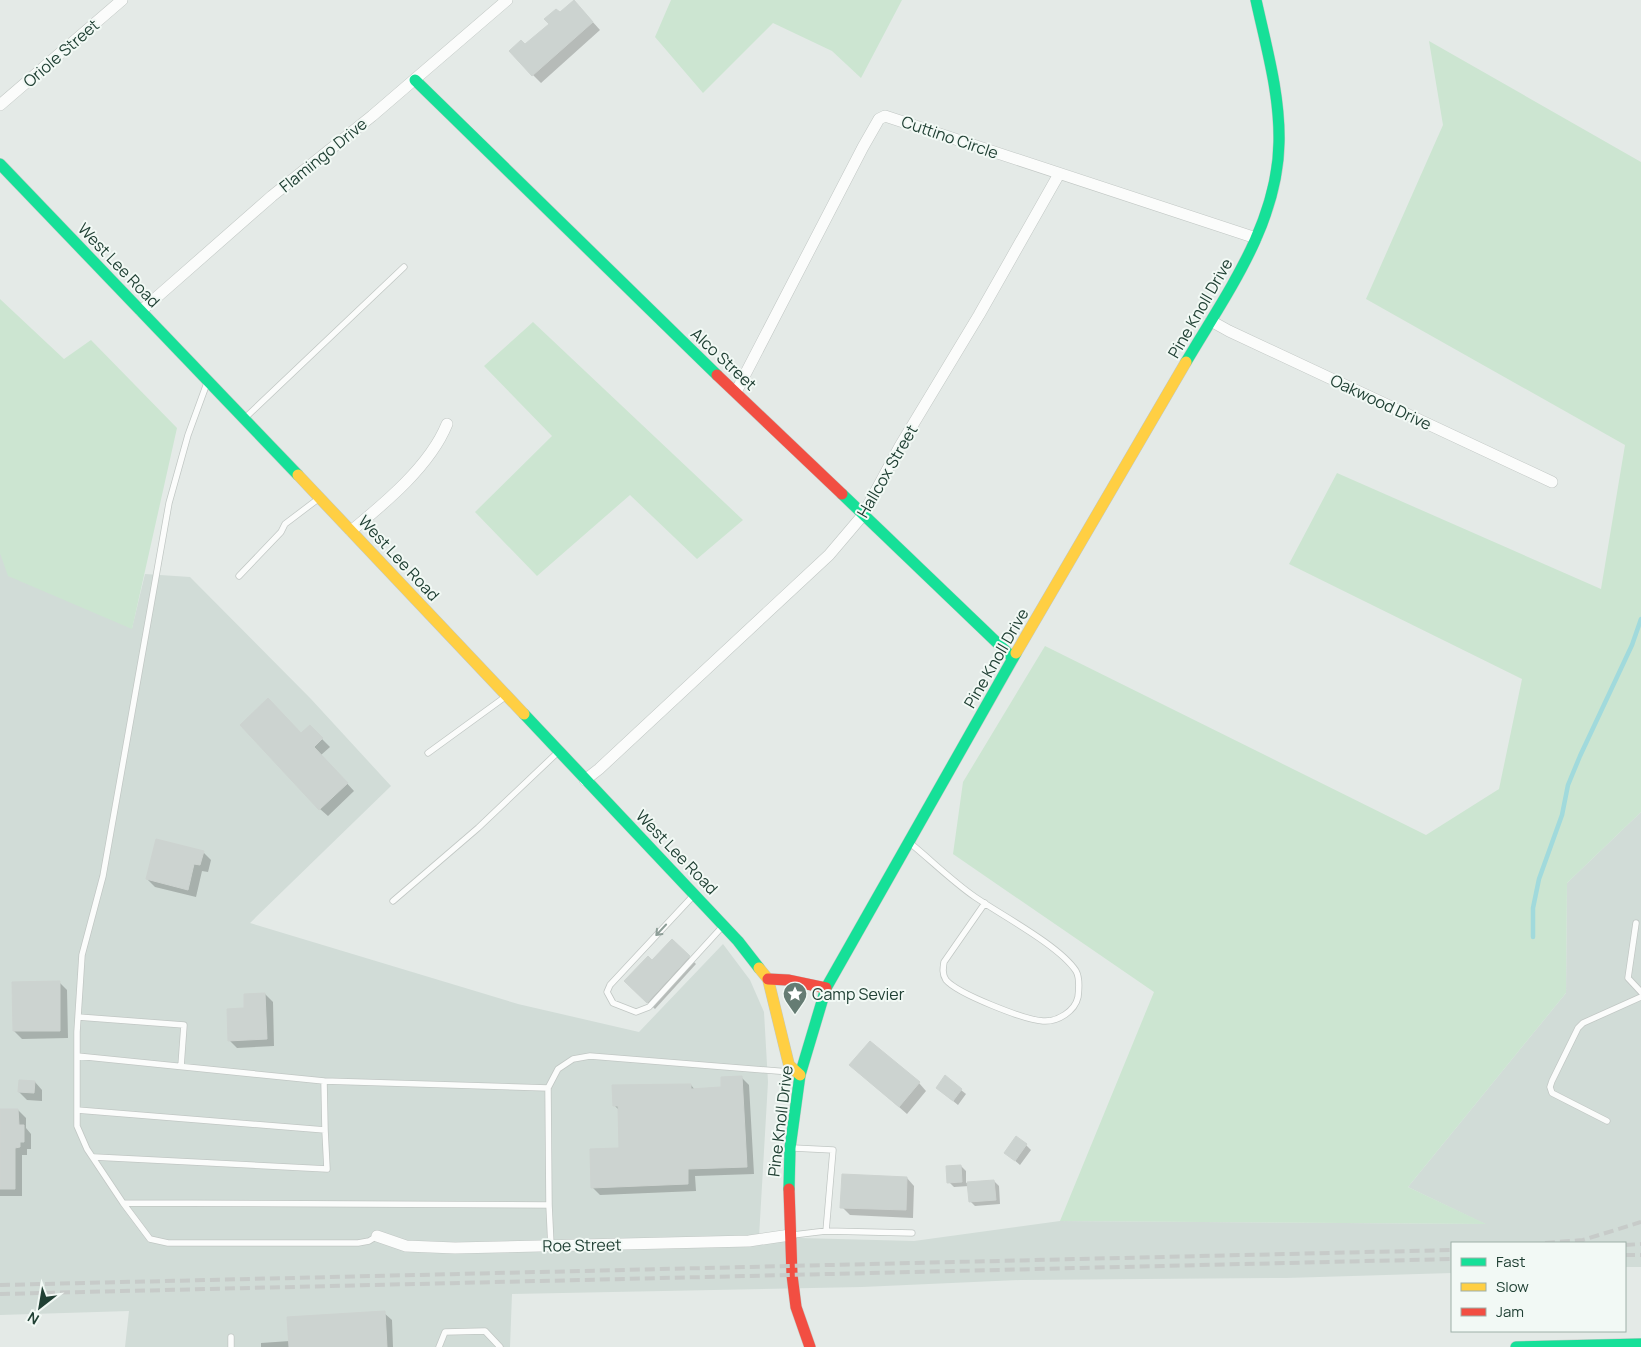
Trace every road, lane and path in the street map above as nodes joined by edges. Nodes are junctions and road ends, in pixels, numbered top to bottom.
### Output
1 (122, 0) edge
2 (507, 0) edge
3 (1256, 0) edge
4 (415, 80) junction
5 (0, 105) edge
6 (0, 164) edge
7 (1059, 174) junction
8 (1256, 238) junction
9 (404, 267) dead end
10 (141, 311) junction
11 (1211, 321) junction
12 (208, 381) junction
13 (736, 392) junction
14 (245, 419) junction
15 (447, 424) dead end
16 (1552, 482) dead end
17 (320, 498) junction
18 (863, 516) junction
19 (351, 531) junction
20 (239, 576) dead end
21 (1014, 658) junction
22 (506, 696) junction
23 (428, 752) dead end
24 (559, 752) junction
25 (585, 780) junction
26 (909, 842) junction
27 (694, 895) junction
28 (393, 901) dead end
29 (984, 903) junction
30 (1636, 923) dead end
31 (724, 925) junction
32 (768, 979) junction
33 (826, 988) junction
34 (1641, 992) edge
35 (1641, 997) edge
36 (78, 1017) junction
37 (77, 1056) junction
38 (181, 1066) junction
39 (800, 1075) junction
40 (324, 1080) junction
41 (548, 1088) junction
42 (77, 1110) junction
43 (1607, 1121) dead end
44 (325, 1130) junction
45 (790, 1148) junction
46 (94, 1157) junction
47 (123, 1203) junction
48 (549, 1206) junction
49 (826, 1231) junction
50 (912, 1233) dead end
51 (377, 1236) joint
52 (790, 1236) junction
53 (551, 1246) junction
54 (231, 1337) dead end
55 (1641, 1344) edge
56 (231, 1347) edge
57 (439, 1347) edge
58 (500, 1347) edge
59 (810, 1347) edge
60 (1516, 1347) edge

1 - 5 street, Oriole Street
2 - 4 street, Flamingo Drive
3 - 8 street, Pine Knoll Drive
4 - 10 street, Flamingo Drive
4 - 13 street, Alco Street
6 - 10 street, West Lee Road
7 - 8 street, Cuttino Circle
7 - 13 street, Cuttino Circle
7 - 18 street, Hallcox Street
8 - 11 street, Pine Knoll Drive
9 - 14 lane
10 - 12 street, West Lee Road
11 - 16 street, Oakwood Drive
11 - 21 street, Pine Knoll Drive
12 - 14 street, West Lee Road
12 - 36 lane
13 - 18 street, Alco Street
14 - 17 street, West Lee Road
15 - 19 street
17 - 19 street, West Lee Road
17 - 20 lane
18 - 21 street, Alco Street
18 - 25 street, Hallcox Street
19 - 22 street, West Lee Road
21 - 26 street, Pine Knoll Drive
22 - 23 lane
22 - 24 street, West Lee Road
24 - 25 street, West Lee Road
24 - 28 lane
25 - 27 street, West Lee Road
26 - 29 lane
26 - 33 street, Pine Knoll Drive
27 - 31 street, West Lee Road
27 -> 31 lane
29 - 29 lane
30 - 34 lane
31 - 32 street, West Lee Road
32 - 33 street
32 - 39 street, West Lee Road
33 - 39 street, Pine Knoll Drive
35 - 43 lane
36 - 37 lane
36 - 38 lane
37 - 38 lane
37 - 42 lane
38 - 40 lane
39 - 41 lane
39 - 45 street, Pine Knoll Drive
40 - 41 lane
40 - 44 lane
41 - 48 lane
42 - 44 lane
42 - 46 lane
44 - 46 lane
45 - 49 lane
45 - 52 street, Pine Knoll Drive
46 - 47 lane
47 - 48 lane
47 - 51 lane
48 - 53 lane
49 - 50 lane
49 - 52 lane
51 - 53 street, Roe Street
52 - 53 street, Roe Street
52 - 59 street, Pine Knoll Drive
54 - 56 lane
55 - 60 street
57 - 58 lane

